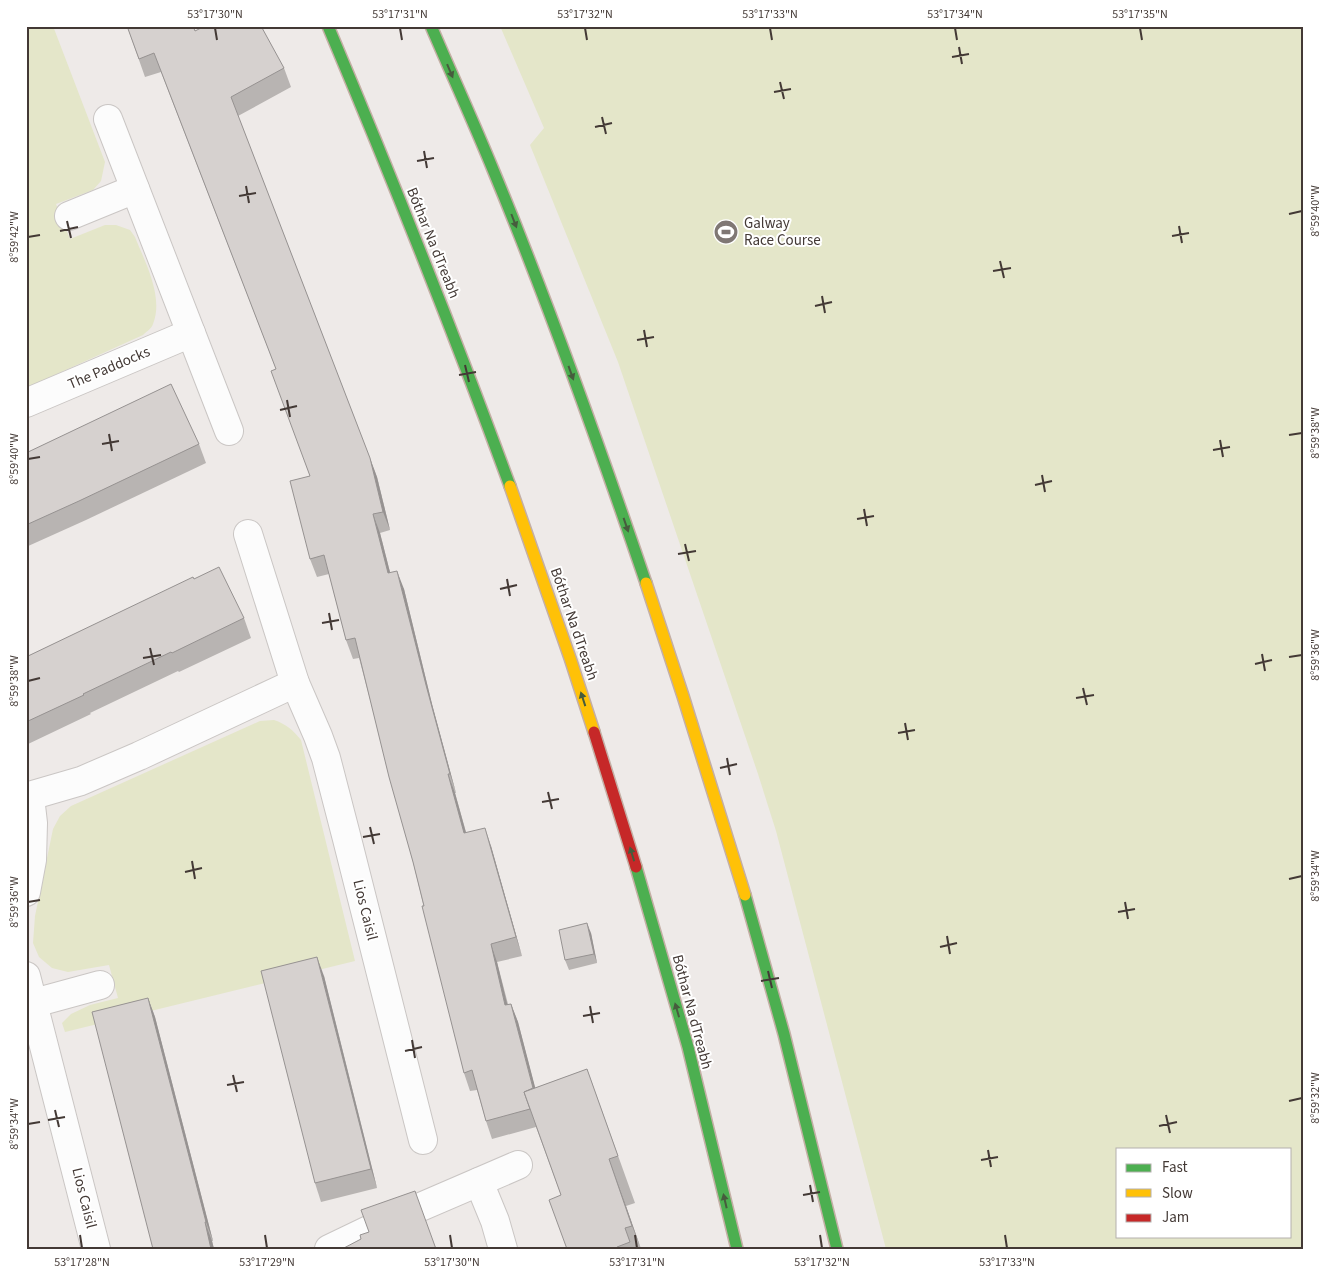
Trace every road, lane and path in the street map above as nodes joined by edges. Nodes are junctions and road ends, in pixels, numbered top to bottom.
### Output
1 (328, 26) edge
2 (431, 26) edge
3 (108, 119) dead end
4 (135, 190) junction
5 (68, 216) dead end
6 (191, 333) junction
7 (26, 404) edge
8 (230, 431) dead end
9 (248, 534) dead end
10 (295, 683) junction
11 (28, 797) edge
12 (26, 892) edge
13 (26, 976) edge
14 (100, 985) dead end
15 (34, 1003) junction
16 (423, 1140) dead end
17 (518, 1165) dead end
18 (479, 1182) junction
19 (96, 1249) edge
20 (330, 1249) edge
21 (503, 1249) edge
22 (737, 1249) edge
23 (837, 1249) edge

22 -> 1 highway, Bóthar Na dTreabh
2 -> 23 highway
3 - 4 street
4 - 5 street
4 - 6 street
6 - 7 street, The Paddocks
6 - 8 street
9 - 10 street, Lios Caisil
10 - 11 street
10 - 16 street, Lios Caisil
11 - 12 street
13 - 15 street, Lios Caisil
14 - 15 street
15 - 19 street, Lios Caisil
17 - 18 street
18 - 20 street
18 - 21 street

